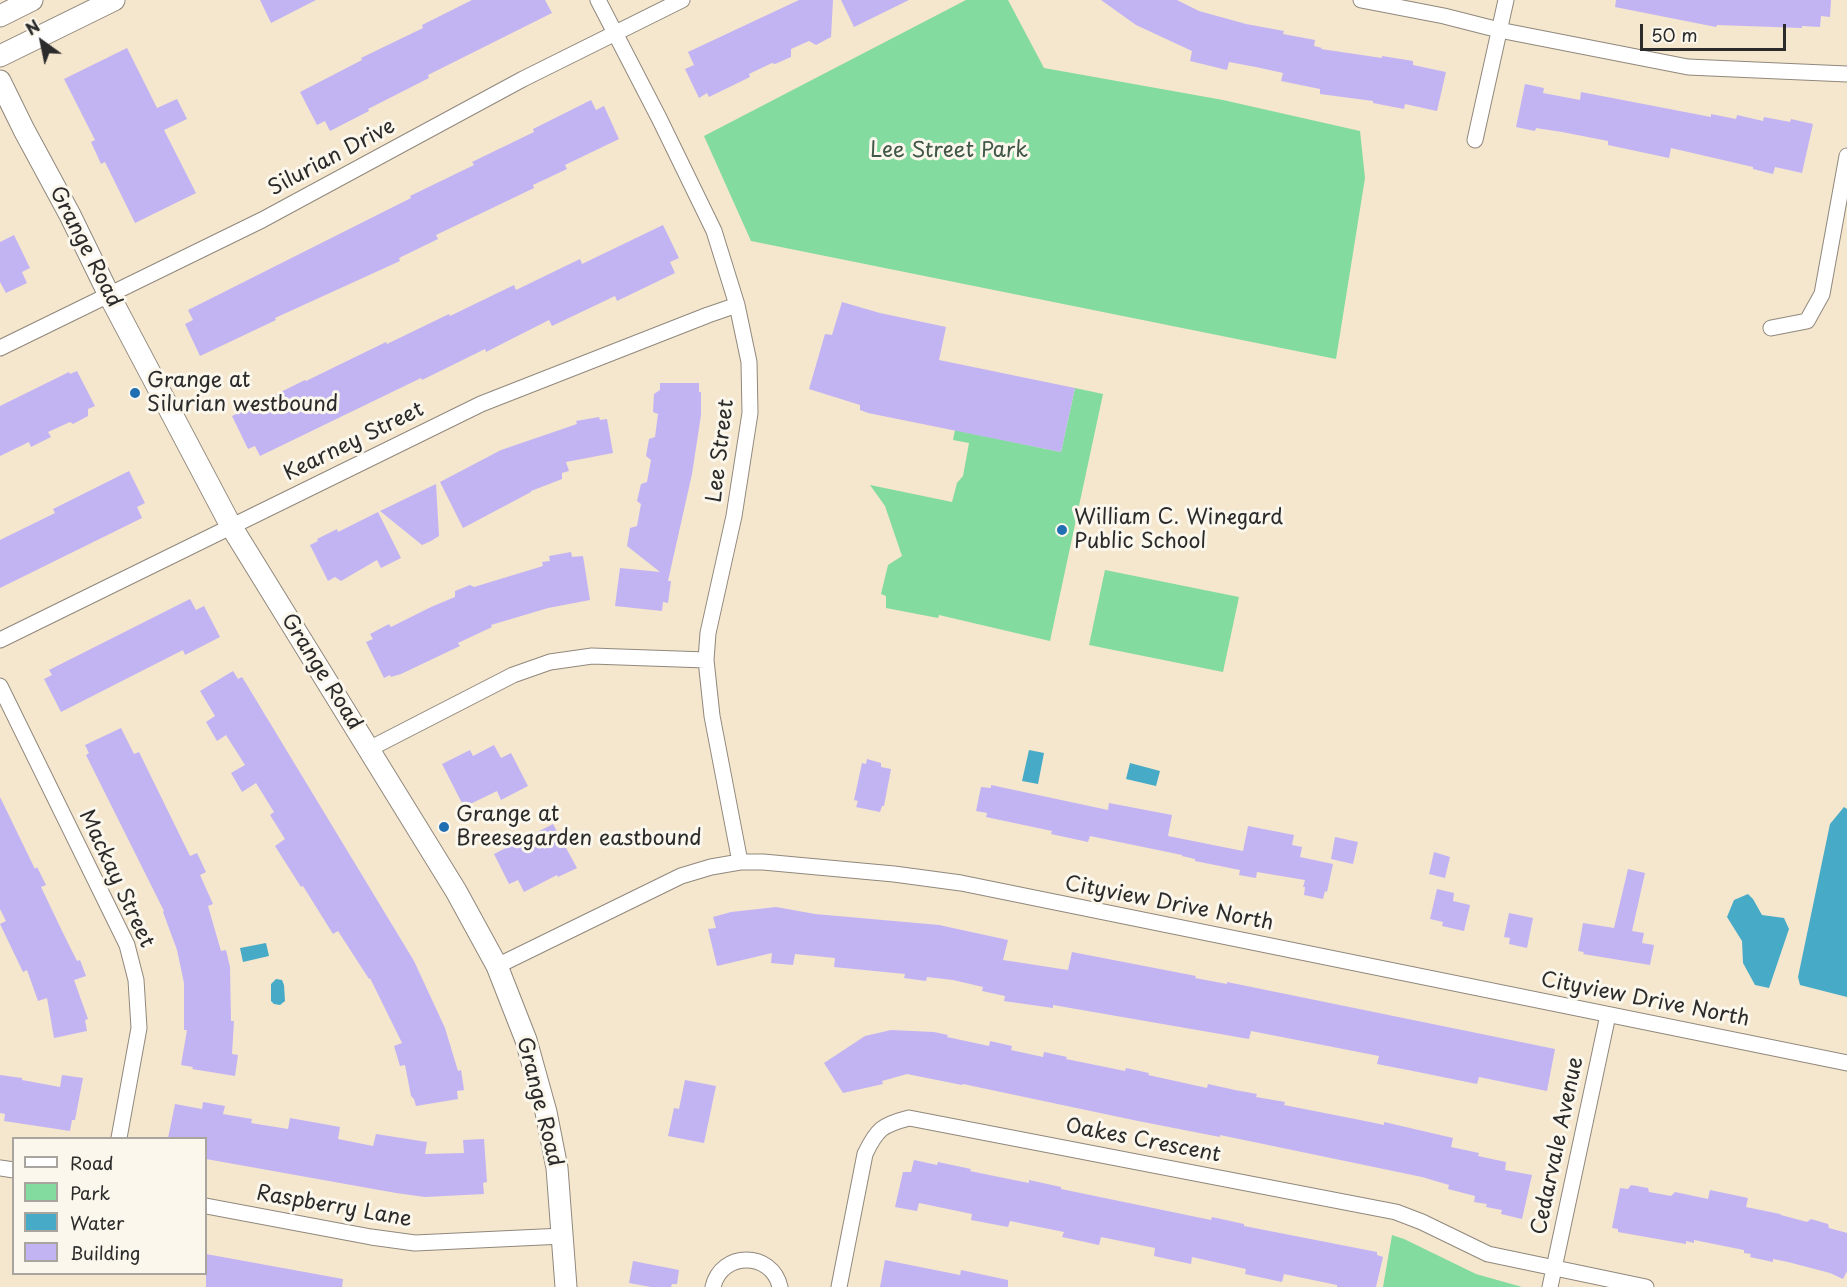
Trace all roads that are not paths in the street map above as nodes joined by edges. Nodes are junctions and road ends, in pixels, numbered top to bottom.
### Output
1 (32, 0) edge
2 (114, 0) edge
3 (598, 0) edge
4 (682, 0) edge
5 (1361, 0) edge
6 (1506, 0) edge
7 (0, 16) edge
8 (1499, 30) junction
9 (615, 33) junction
10 (0, 56) edge
11 (1847, 74) edge
12 (0, 81) edge
13 (1475, 140) dead end
14 (1847, 156) edge
15 (108, 295) junction
16 (737, 305) junction
17 (1771, 328) dead end
18 (0, 348) edge
19 (231, 526) junction
20 (0, 640) edge
21 (706, 660) junction
22 (0, 686) edge
23 (369, 749) junction
24 (740, 862) junction
25 (497, 966) junction
26 (1608, 1015) junction
27 (1847, 1063) edge
28 (119, 1137) edge
29 (207, 1206) edge
30 (563, 1236) junction
31 (1554, 1269) junction
32 (566, 1287) edge
33 (713, 1287) edge
34 (780, 1287) edge
35 (839, 1287) edge
36 (1550, 1287) edge
37 (1646, 1287) edge

1 - 7 main road
2 - 10 main road
3 - 9 street, Lee Street
4 - 9 street, Silurian Drive
5 - 8 street
6 - 8 street
8 - 11 street
8 - 13 street
9 - 15 street, Silurian Drive
9 - 16 street, Lee Street
12 - 15 main road, Grange Road
14 - 17 street
15 - 18 street, Silurian Drive
15 - 19 main road, Grange Road
16 - 19 street, Kearney Street
16 - 21 street, Lee Street
19 - 20 street, Kearney Street
19 - 23 main road, Grange Road
21 - 23 street
21 - 24 street, Lee Street
22 - 28 street, Mackay Street
23 - 25 main road, Grange Road
24 - 25 street, Cityview Drive North
24 - 26 street, Cityview Drive North
25 - 30 main road, Grange Road
26 - 27 street, Cityview Drive North
26 - 31 street, Cedarvale Avenue
29 - 30 street, Raspberry Lane
30 - 32 main road, Grange Road
31 - 35 street, Oakes Crescent
31 - 36 street, Cedarvale Avenue
31 - 37 street, Oakes Crescent
33 - 34 street

